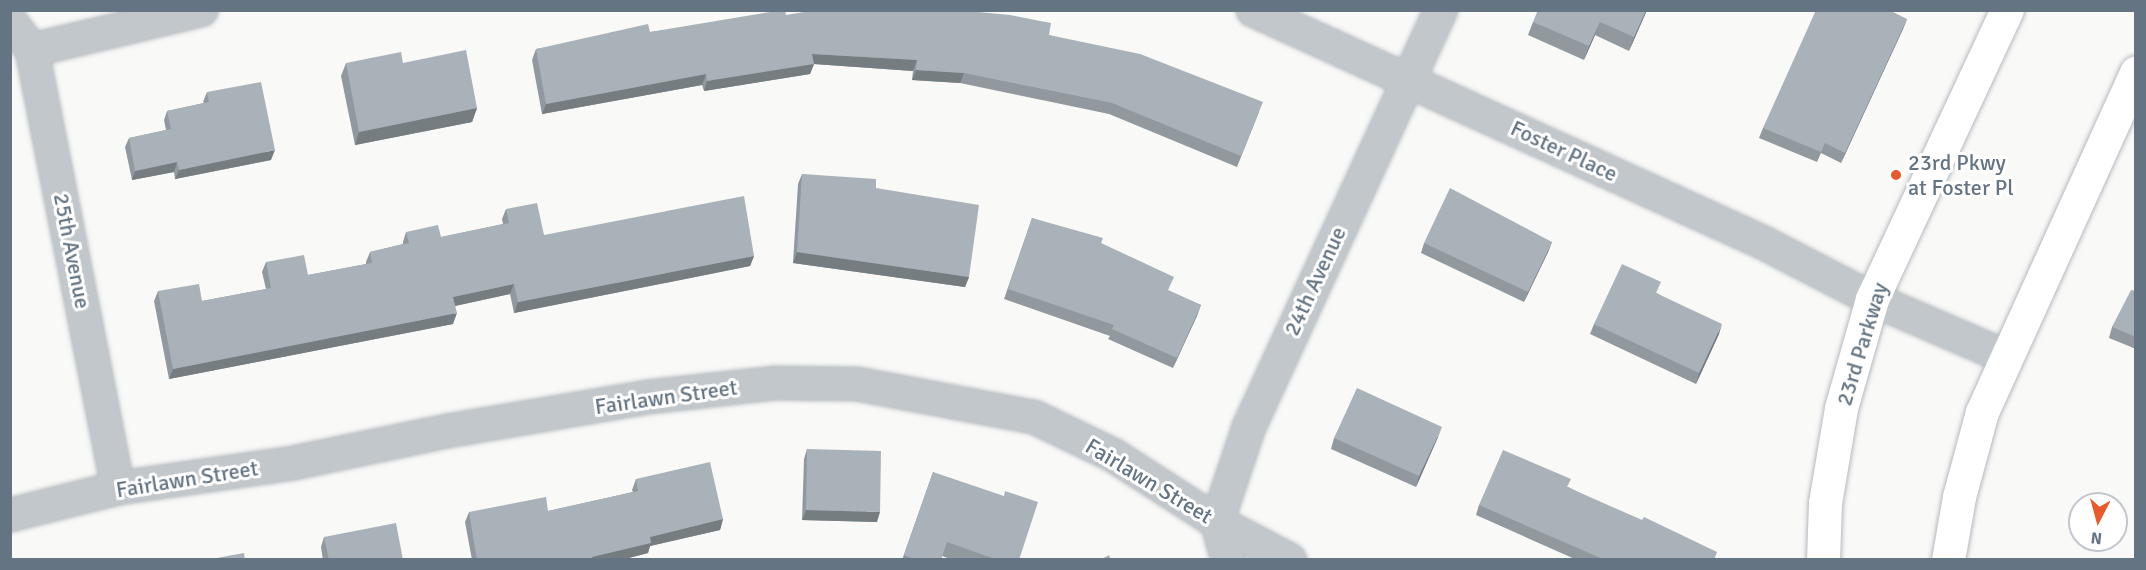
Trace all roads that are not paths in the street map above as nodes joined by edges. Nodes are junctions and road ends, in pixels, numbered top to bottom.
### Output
1 (201, 10) edge
2 (1253, 10) edge
3 (1441, 10) edge
4 (2007, 10) edge
5 (10, 21) edge
6 (32, 50) junction
7 (2136, 72) edge
8 (1408, 80) junction
9 (1872, 299) junction
10 (2004, 356) junction
11 (118, 488) junction
12 (10, 515) edge
13 (1217, 522) junction
14 (1228, 560) edge
15 (1290, 560) edge
16 (1823, 560) edge
17 (1948, 560) edge

1 - 6 street
2 - 8 street, Foster Place
3 - 8 street, 24th Avenue
4 - 9 street, 23rd Parkway
5 - 6 street, 25th Avenue
6 - 11 street, 25th Avenue
7 - 10 street
8 - 9 street, Foster Place
8 - 13 street, 24th Avenue
9 - 10 street, Foster Place
9 - 16 street, 23rd Parkway
10 - 17 street
11 - 12 street, Fairlawn Street
11 - 13 street, Fairlawn Street
13 - 14 street
13 - 15 street, Fairlawn Street

